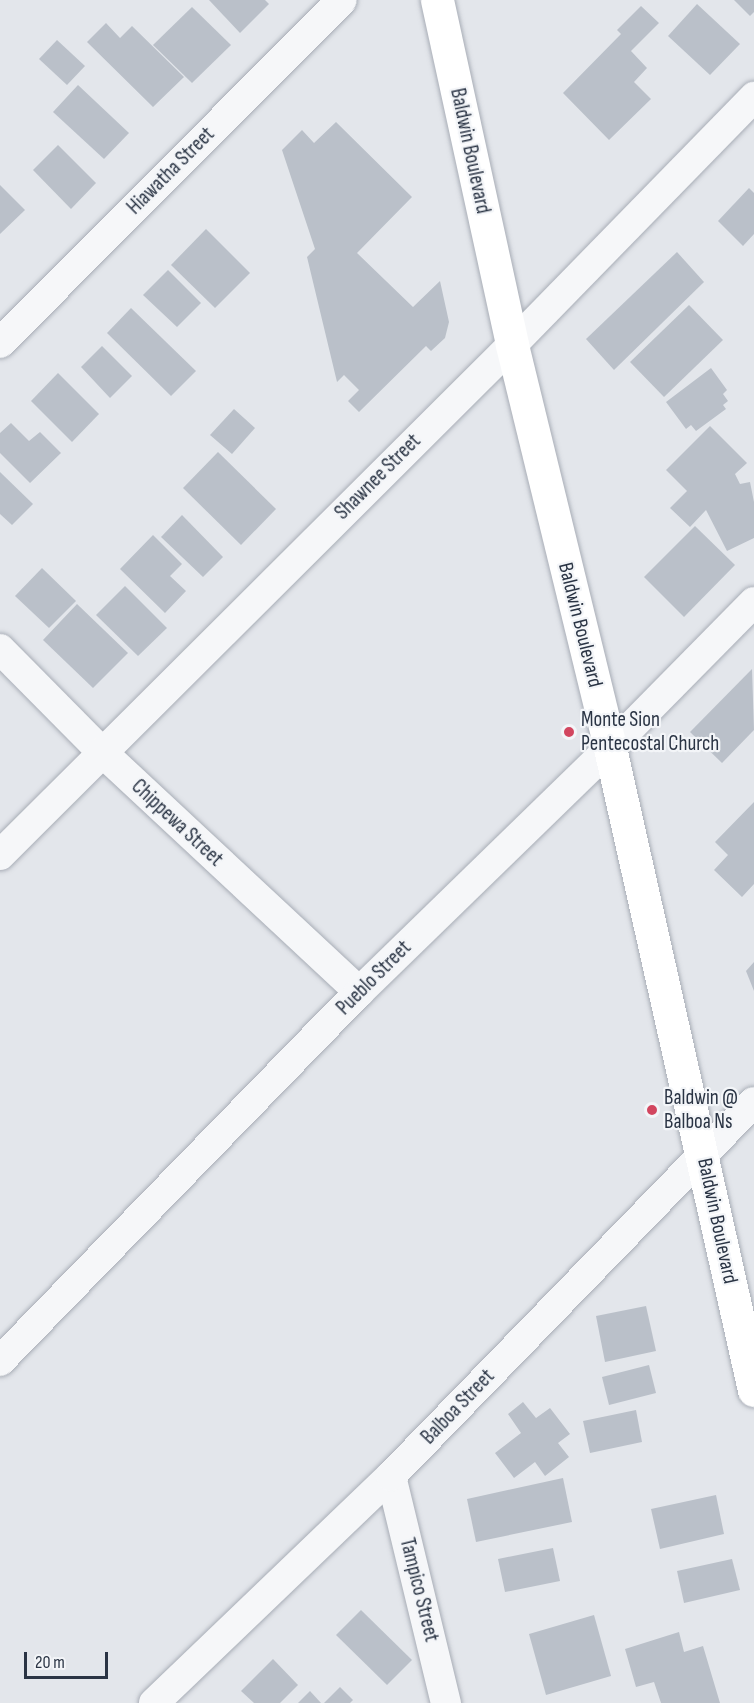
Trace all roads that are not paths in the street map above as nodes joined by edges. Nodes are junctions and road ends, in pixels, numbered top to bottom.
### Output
1 (342, 0) edge
2 (437, 0) edge
3 (754, 97) edge
4 (0, 343) edge
5 (512, 345) junction
6 (754, 602) edge
7 (0, 649) edge
8 (610, 748) junction
9 (102, 752) junction
10 (0, 855) edge
11 (359, 992) junction
12 (754, 1102) edge
13 (702, 1154) junction
14 (0, 1361) edge
15 (754, 1390) edge
16 (391, 1476) junction
17 (165, 1699) edge
18 (446, 1703) edge

1 - 4 street, Hiawatha Street
2 - 5 main road, Baldwin Boulevard
3 - 5 street, Shawnee Street
5 - 8 main road, Baldwin Boulevard
5 - 9 street, Shawnee Street
6 - 8 street, Pueblo Street
7 - 9 street, Chippewa Street
8 - 11 street, Pueblo Street
8 - 13 main road, Baldwin Boulevard
9 - 10 street, Shawnee Street
9 - 11 street, Chippewa Street
11 - 14 street, Pueblo Street
12 - 13 street, Balboa Street
13 - 15 main road, Baldwin Boulevard
13 - 16 street, Balboa Street
16 - 17 street, Balboa Street
16 - 18 street, Tampico Street

